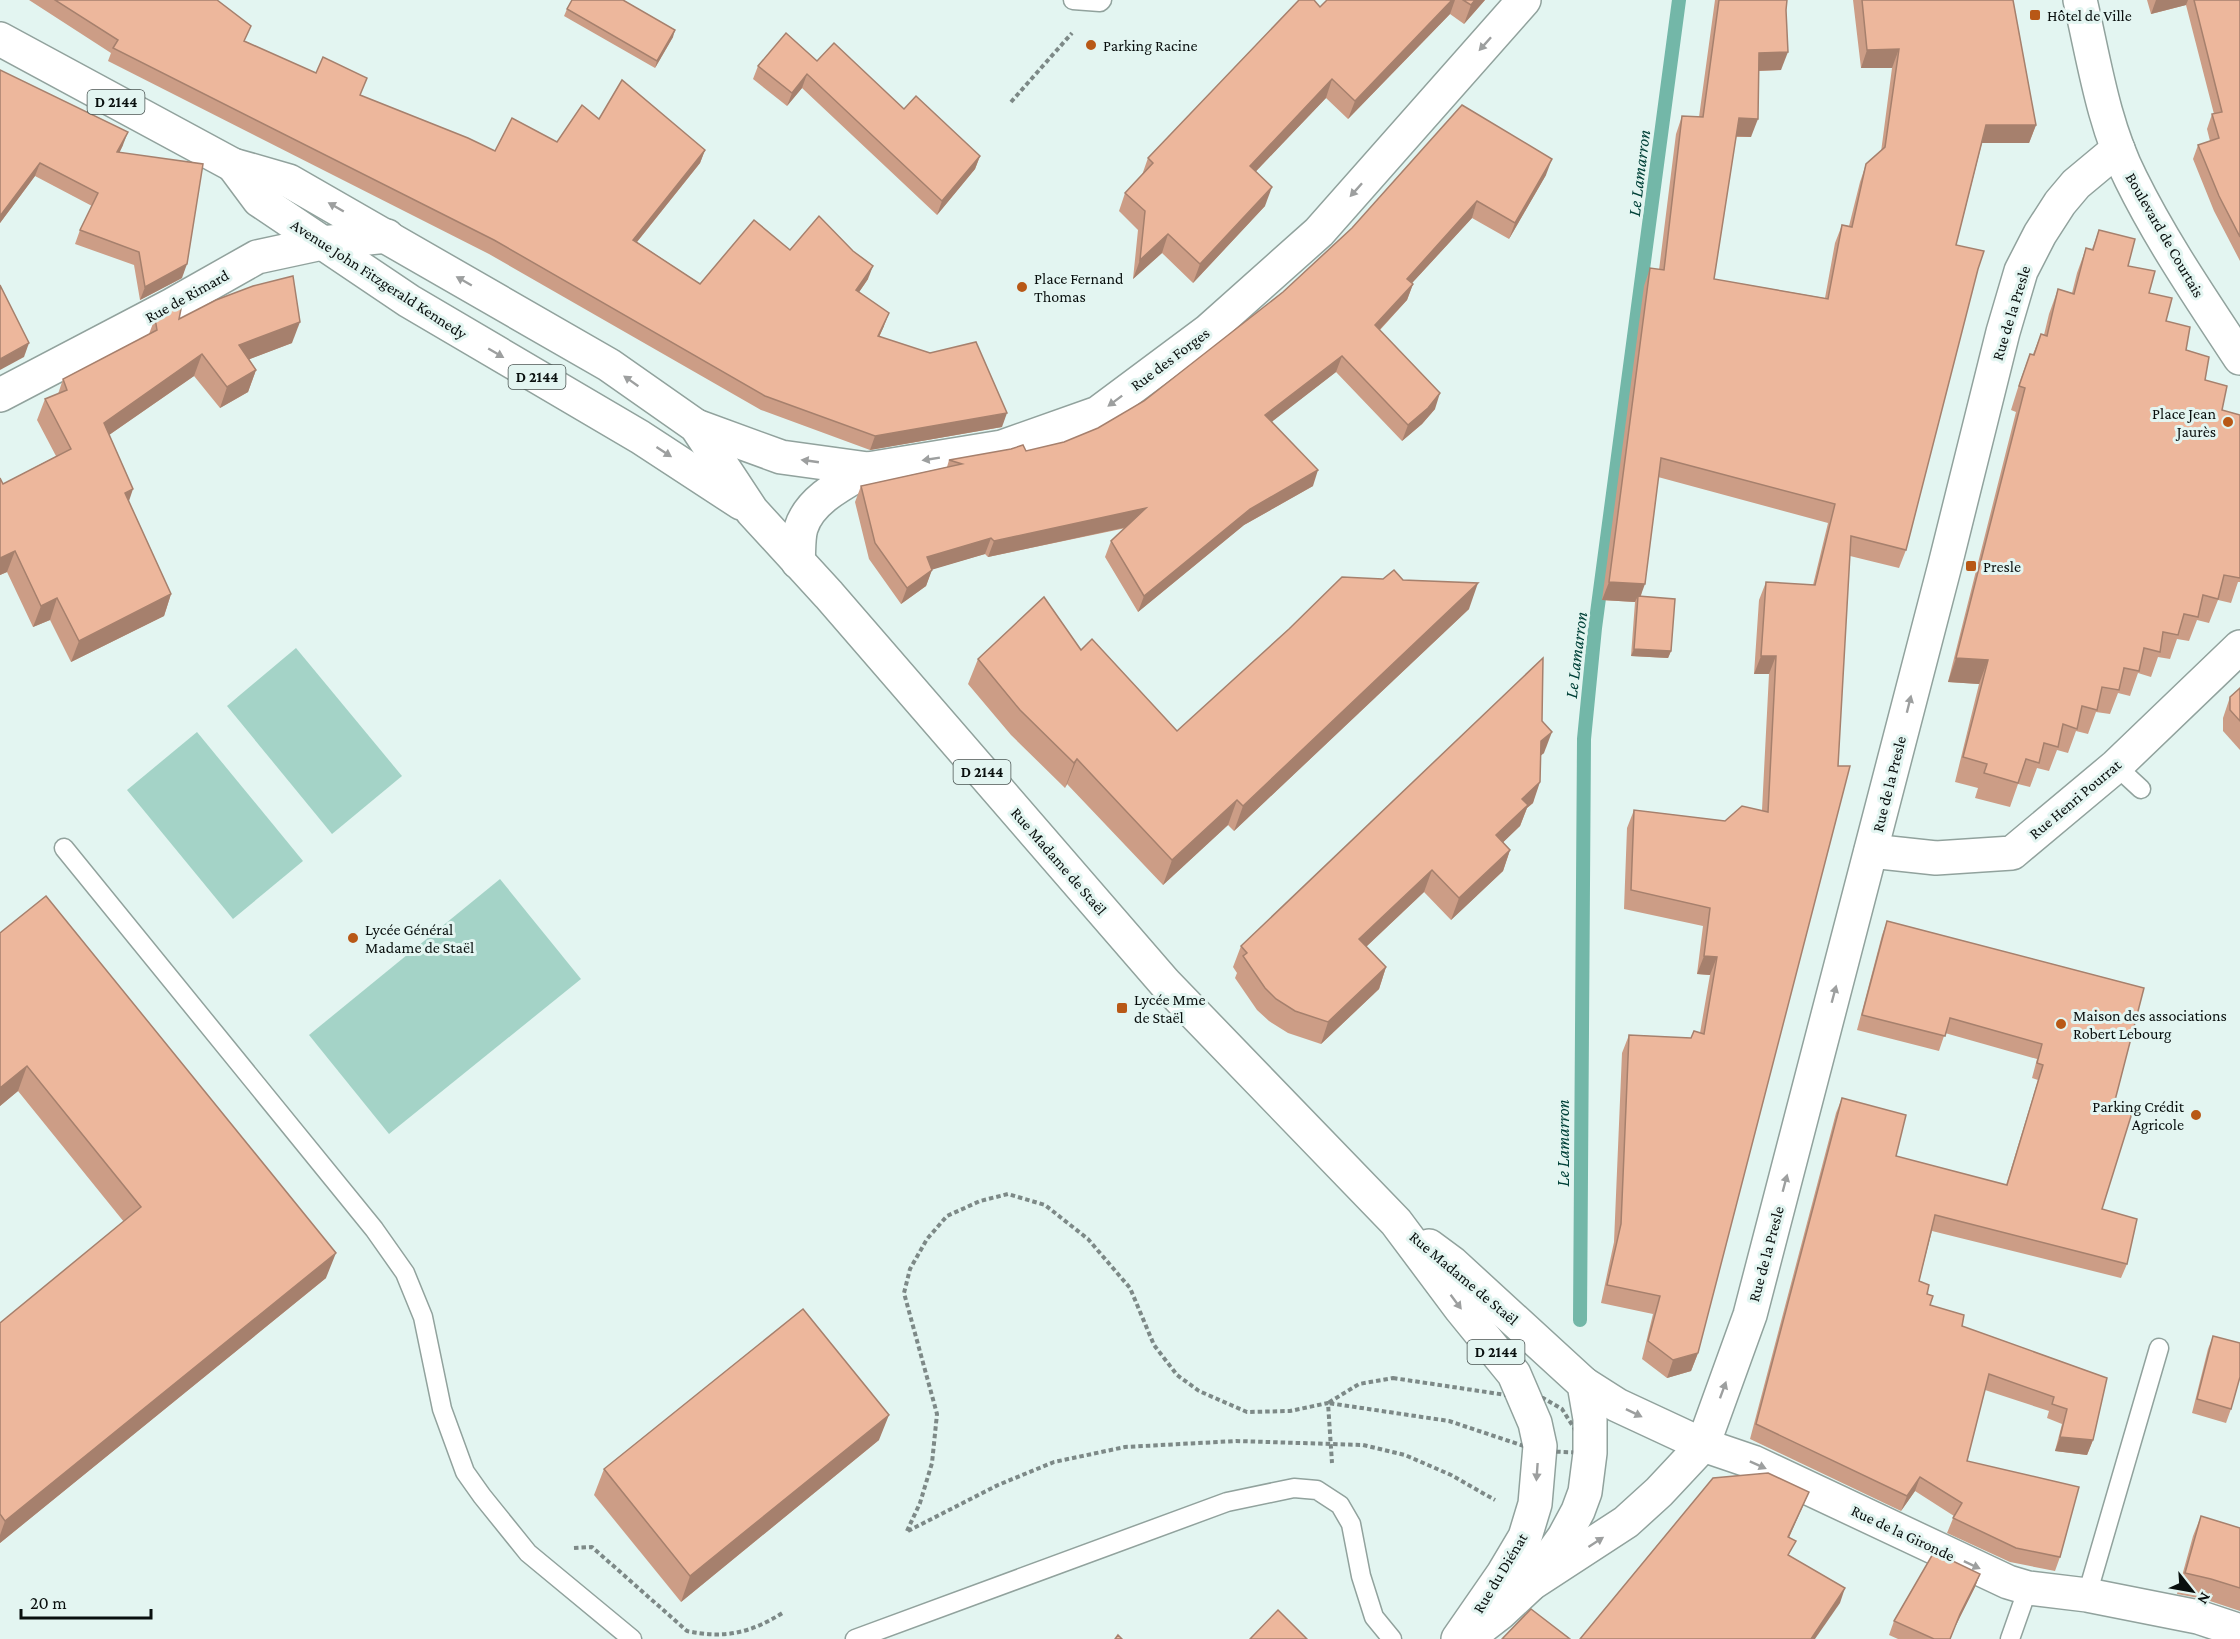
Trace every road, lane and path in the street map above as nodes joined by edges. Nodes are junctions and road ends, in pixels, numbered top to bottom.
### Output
1 (1072, 0) edge
2 (1524, 0) edge
3 (2080, 0) edge
4 (1101, 1) edge
5 (0, 39) edge
6 (1011, 102) dead end
7 (2118, 150) junction
8 (233, 165) junction
9 (387, 236) junction
10 (322, 243) junction
11 (2240, 358) edge
12 (0, 395) edge
13 (696, 426) junction
14 (868, 469) junction
15 (752, 511) junction
16 (798, 562) junction
17 (2240, 647) edge
18 (2116, 766) junction
19 (2141, 789) dead end
20 (64, 848) dead end
21 (1871, 851) junction
22 (1396, 1222) junction
23 (2159, 1348) dead end
24 (1584, 1384) junction
25 (1526, 1398) junction
26 (1328, 1403) junction
27 (1330, 1443) junction
28 (1703, 1445) junction
29 (1539, 1451) junction
30 (1590, 1453) junction
31 (1334, 1500) junction
32 (1499, 1503) dead end
33 (1535, 1504) joint
34 (528, 1553) junction
35 (1529, 1586) junction
36 (2028, 1588) junction
37 (2087, 1595) junction
38 (784, 1612) dead end
39 (2240, 1631) edge
40 (632, 1639) edge
41 (855, 1639) edge
42 (1392, 1639) edge
43 (1458, 1639) edge
44 (1466, 1639) edge
45 (2010, 1639) edge

1 - 4 lane
2 -> 14 main road, Rue des Forges
3 - 7 main road, Boulevard de Courtais
4 - 6 path
5 - 8 main road, Avenue John Fitzgerald Kennedy / D 2144
7 - 11 main road, Boulevard de Courtais
21 -> 7 main road, Rue de la Presle
9 -> 8 main road, Avenue John Fitzgerald Kennedy / D 2144
8 - 10 main road, Avenue John Fitzgerald Kennedy / D 2144
9 - 10 main road, Rue de Rimard
13 -> 9 main road, Avenue John Fitzgerald Kennedy / D 2144
10 - 12 main road, Rue de Rimard
10 -> 15 main road, Avenue John Fitzgerald Kennedy / D 2144
14 -> 13 main road, Rue des Forges
13 - 15 main road, Rue Madame de Staël / D 2144
14 - 16 main road
15 - 16 main road, Rue Madame de Staël / D 2144
16 - 22 main road, Rue Madame de Staël / D 2144
17 - 18 main road, Rue Henri Pourrat
18 - 19 lane
18 - 21 main road, Rue Henri Pourrat
20 - 34 lane
28 -> 21 main road, Rue de la Presle
22 - 24 main road, Rue Madame de Staël / D 2144
22 -> 25 main road, Rue Madame de Staël / D 2144
23 - 37 lane
24 -> 28 main road, Rue de la Gironde
24 - 30 main road
25 - 26 path
25 - 29 main road, Rue Madame de Staël / D 2144
25 - 30 path
26 - 27 path
26 - 27 path
26 - 29 path
27 - 31 path
27 - 32 path
35 -> 28 main road
28 -> 36 main road, Rue de la Gironde
29 - 30 path
29 -> 33 main road, Rue Madame de Staël / D 2144
30 - 35 main road, Rue du Diénat
31 - 41 lane
31 - 42 lane
33 - 43 main road, Rue du Diénat / D 2144
34 - 38 path
34 - 40 lane
35 - 44 main road, Rue du Diénat
36 - 37 main road, Rue de la Gironde
36 - 45 lane
37 - 39 main road, Rue de la Gironde

